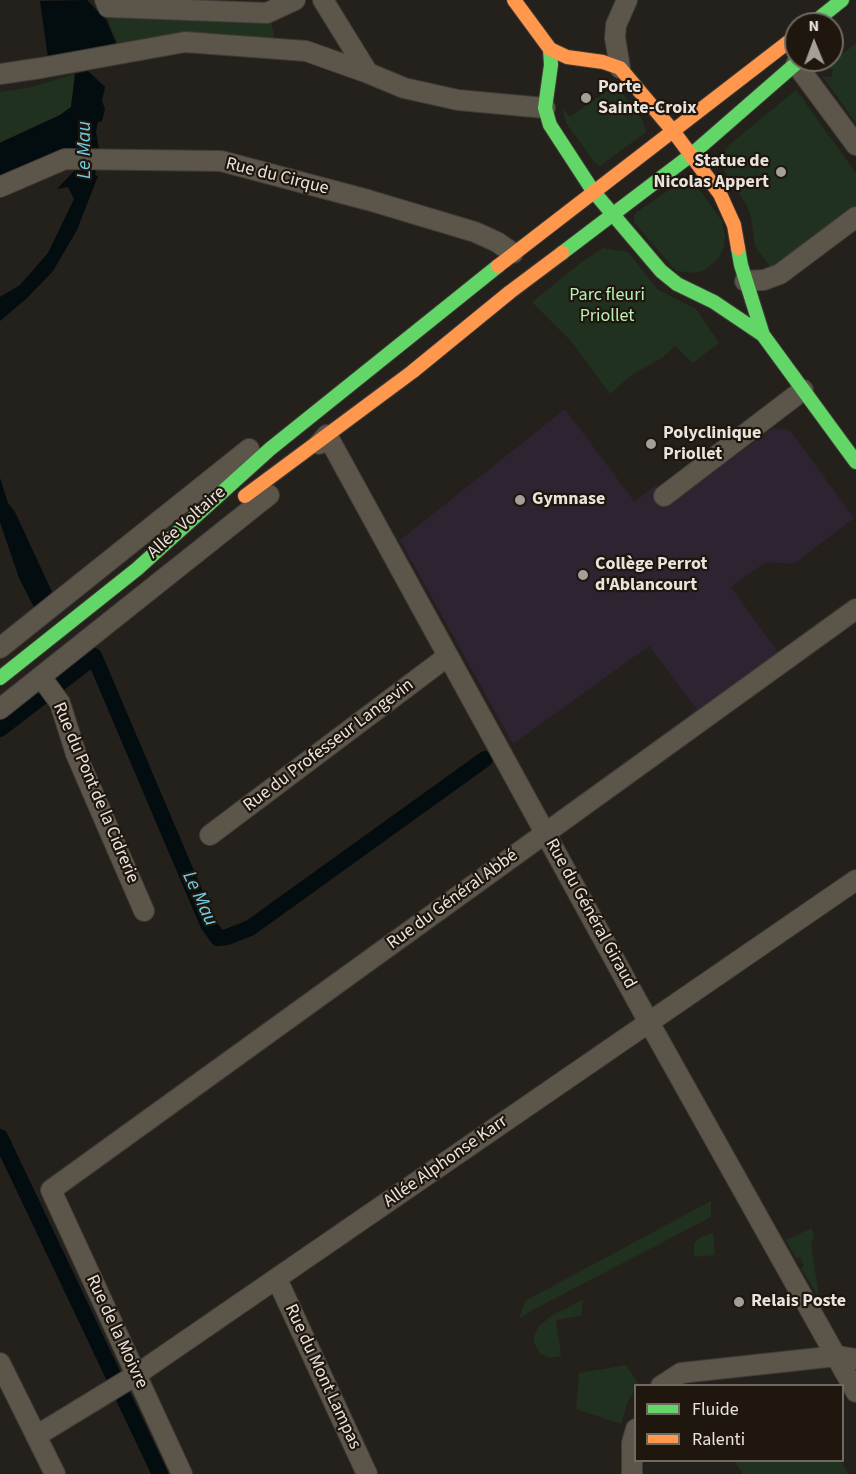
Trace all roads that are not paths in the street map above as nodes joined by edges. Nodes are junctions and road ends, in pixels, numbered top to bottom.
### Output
1 (105, 0) edge
2 (295, 0) edge
3 (323, 0) edge
4 (514, 0) edge
5 (627, 0) edge
6 (842, 0) edge
7 (827, 12) edge
8 (784, 45) edge
9 (550, 49) junction
10 (611, 65) junction
11 (787, 72) edge
12 (805, 72) edge
13 (368, 73) junction
14 (0, 74) edge
15 (546, 101) junction
16 (673, 131) junction
17 (856, 145) edge
18 (692, 155) junction
19 (0, 188) edge
20 (593, 191) junction
21 (612, 215) junction
22 (856, 217) edge
23 (513, 253) junction
24 (741, 282) junction
25 (763, 335) junction
26 (388, 353) junction
27 (803, 390) junction
28 (327, 435) junction
29 (856, 462) edge
30 (664, 496) dead end
31 (236, 502) dead end
32 (218, 515) dead end
33 (137, 568) junction
34 (856, 609) edge
35 (0, 648) edge
36 (448, 656) junction
37 (0, 678) edge
38 (43, 681) junction
39 (0, 709) edge
40 (545, 833) junction
41 (210, 835) dead end
42 (855, 883) edge
43 (144, 911) dead end
44 (648, 1021) junction
45 (51, 1190) joint
46 (278, 1280) junction
47 (846, 1358) edge
48 (0, 1363) edge
49 (135, 1376) junction
50 (664, 1384) edge
51 (856, 1392) edge
52 (36, 1436) junction
53 (634, 1436) edge
54 (55, 1474) edge
55 (182, 1474) edge
56 (367, 1474) edge
57 (632, 1474) edge

1 - 2 street
3 - 13 street
4 - 9 main road
5 - 10 street
6 - 7 main road
8 - 16 main road, Allée Voltaire
9 - 10 main road
9 - 15 main road
10 - 15 main road
10 - 16 main road
11 - 18 main road, Allée Voltaire
12 - 17 street
13 - 14 street
13 - 15 street
15 - 20 main road
16 - 18 main road
16 - 20 main road, Allée Voltaire
18 - 21 main road, Allée Voltaire
18 - 24 main road
19 - 23 street, Rue du Cirque
20 - 21 main road
20 - 23 main road, Allée Voltaire
21 - 25 main road
21 - 28 main road, Allée Voltaire
22 - 24 street
23 - 26 main road, Allée Voltaire
24 - 25 main road
25 - 27 main road
26 - 33 main road, Allée Voltaire
26 - 35 street, Allée Voltaire
27 - 29 main road
27 - 30 street
28 - 31 main road, Allée Voltaire
28 - 36 street, Rue du Général Giraud
28 - 38 street, Allée Voltaire
32 - 33 main road, Allée Voltaire
33 - 37 main road
34 - 40 street, Rue du Général Abbé
36 - 40 street, Rue du Général Giraud
36 - 41 street, Rue du Professeur Langevin
38 - 39 street, Allée Voltaire
38 - 43 street, Rue du Pont de la Cidrerie
40 - 44 street, Rue du Général Giraud
40 - 45 street, Rue du Général Abbé
42 - 44 street, Allée Alphonse Karr
44 - 46 street, Allée Alphonse Karr
44 - 47 street, Rue du Général Giraud
45 - 49 street, Rue de la Moivre
46 - 49 street, Allée Alphonse Karr
46 - 56 street, Rue du Mont Lampas
47 - 50 street
47 - 51 street, Rue du Général Giraud
48 - 52 street
49 - 52 street, Allée Alphonse Karr
49 - 55 street, Rue de la Moivre
52 - 54 street
53 - 57 street

